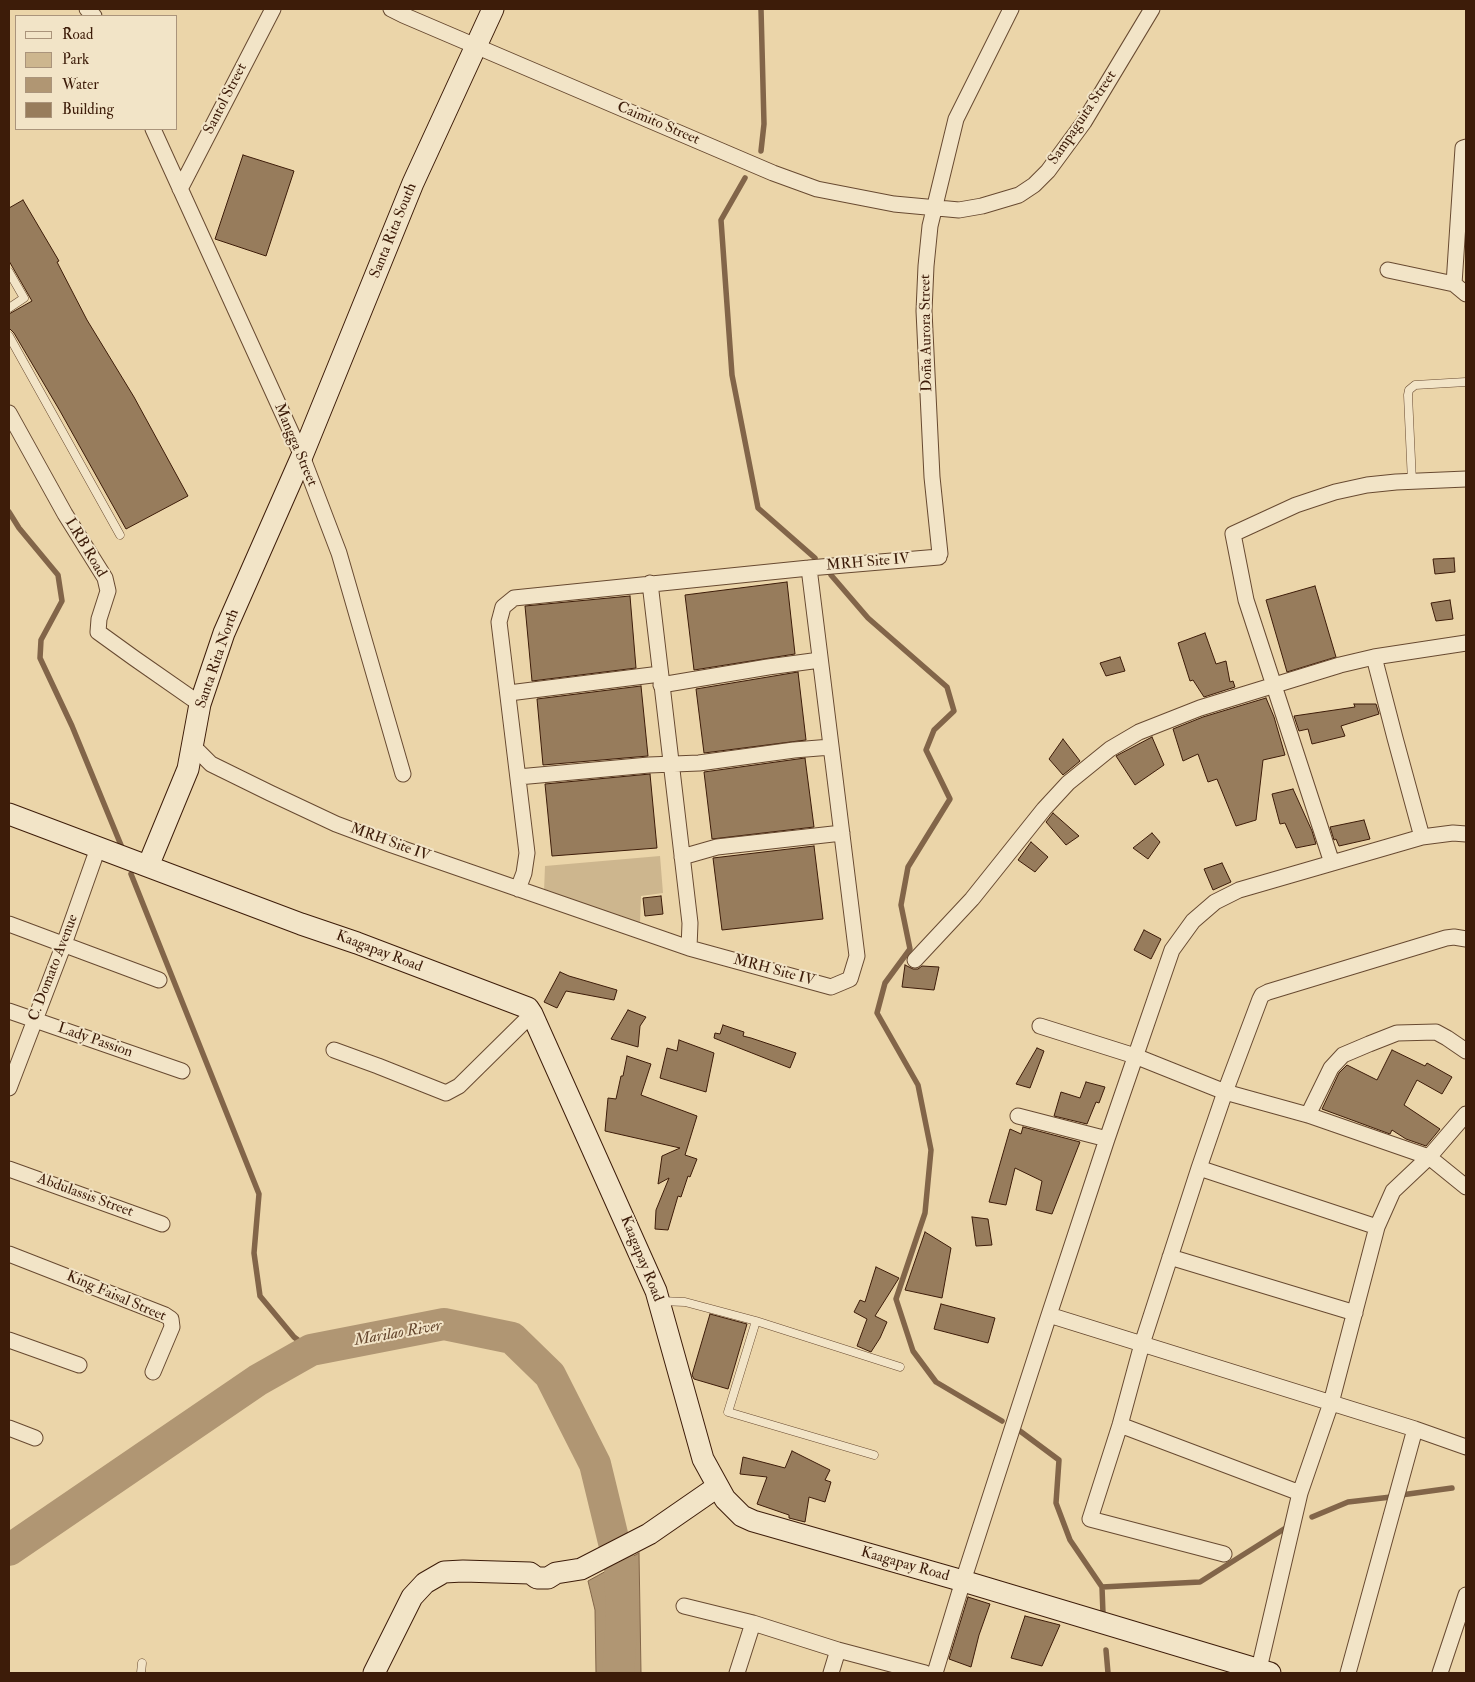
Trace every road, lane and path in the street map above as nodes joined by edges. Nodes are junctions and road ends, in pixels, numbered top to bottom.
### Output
1 (273, 9) edge
2 (391, 9) edge
3 (493, 9) edge
4 (1011, 9) edge
5 (1152, 9) edge
6 (475, 46) junction
7 (153, 130) edge
8 (1466, 146) edge
9 (180, 189) junction
10 (934, 209) junction
11 (1388, 270) dead end
12 (9, 272) edge
13 (1454, 284) junction
14 (1466, 294) edge
15 (9, 308) edge
16 (9, 336) edge
17 (1466, 382) edge
18 (9, 413) edge
19 (302, 456) junction
20 (1466, 479) edge
21 (1412, 482) junction
22 (120, 535) dead end
23 (940, 555) joint
24 (809, 568) junction
25 (650, 584) junction
26 (1466, 643) edge
27 (1374, 657) junction
28 (820, 660) junction
29 (660, 680) junction
30 (1273, 686) junction
31 (509, 693) junction
32 (200, 704) junction
33 (193, 746) junction
34 (831, 747) junction
35 (672, 764) junction
36 (403, 774) dead end
37 (518, 777) junction
38 (9, 814) edge
39 (842, 833) junction
40 (1466, 834) edge
41 (1422, 837) junction
42 (98, 848) junction
43 (682, 857) junction
44 (1332, 863) junction
45 (148, 866) junction
46 (518, 889) junction
47 (9, 924) edge
48 (1466, 939) edge
49 (64, 944) junction
50 (689, 948) junction
51 (915, 960) dead end
52 (159, 980) dead end
53 (9, 1011) edge
54 (532, 1014) junction
55 (35, 1021) junction
56 (1040, 1026) dead end
57 (334, 1050) dead end
58 (1466, 1051) edge
59 (1136, 1056) junction
60 (182, 1070) dead end
61 (9, 1088) edge
62 (1225, 1092) junction
63 (1466, 1114) edge
64 (1308, 1115) junction
65 (1018, 1116) dead end
66 (1107, 1139) junction
67 (1429, 1157) junction
68 (1199, 1168) junction
69 (9, 1169) edge
70 (1466, 1187) edge
71 (162, 1224) dead end
72 (1377, 1227) junction
73 (9, 1254) edge
74 (1170, 1257) junction
75 (659, 1302) junction
76 (1354, 1313) junction
77 (1049, 1315) junction
78 (756, 1321) junction
79 (9, 1340) edge
80 (1142, 1344) junction
81 (79, 1366) dead end
82 (900, 1367) dead end
83 (153, 1372) dead end
84 (1331, 1403) junction
85 (1120, 1425) junction
86 (9, 1428) edge
87 (1415, 1429) junction
88 (35, 1438) dead end
89 (1466, 1447) edge
90 (874, 1455) dead end
91 (717, 1488) junction
92 (1300, 1493) junction
93 (1224, 1554) dead end
94 (963, 1581) junction
95 (1466, 1595) edge
96 (684, 1606) dead end
97 (753, 1623) junction
98 (838, 1650) junction
99 (142, 1664) dead end
100 (1262, 1672) edge
101 (141, 1673) edge
102 (374, 1673) edge
103 (737, 1673) edge
104 (831, 1673) edge
105 (925, 1673) edge
106 (936, 1673) edge
107 (1348, 1673) edge
108 (1440, 1673) edge

1 - 9 street, Santol Street
2 - 6 street, Caimito Street
3 - 6 street, Santa Rita South
4 - 10 street, Doña Aurora Street
5 - 10 street, Sampaguita Street
6 - 10 street, Caimito Street
6 - 19 street, Santa Rita South
7 - 9 street, Mangga Street
8 - 13 street
9 - 19 street, Mangga Street
10 - 23 street, Doña Aurora Street
11 - 13 street
12 - 15 lane
13 - 14 street
16 - 22 lane
17 - 21 lane
18 - 32 street, LRB Road
19 - 32 street, Santa Rita North
19 - 36 street, Mangga Street
20 - 21 street
21 - 30 street
23 - 24 street, MRH Site IV
24 - 25 street
24 - 28 street, MRH Site IV
25 - 29 street
25 - 31 street
26 - 27 street
27 - 30 street
27 - 41 street
28 - 29 street
28 - 34 street, MRH Site IV
29 - 31 street
29 - 35 street
30 - 44 street
30 - 51 street
31 - 37 street
32 - 33 street, Santa Rita North
33 - 45 street, Santa Rita North
33 - 46 street, MRH Site IV
34 - 35 street
34 - 39 street, MRH Site IV
35 - 37 street
35 - 43 street
37 - 46 street
38 - 42 street, Kaagapay Road
39 - 43 street
39 - 50 street, MRH Site IV
40 - 41 street
41 - 44 street
42 - 45 street, Kaagapay Road
42 - 49 street, C. Domato Avenue
43 - 50 street
44 - 59 street
45 - 54 street, Kaagapay Road
46 - 50 street, MRH Site IV
47 - 49 street
48 - 62 street
49 - 52 street
49 - 55 street, C. Domato Avenue
53 - 55 street, Lady Passion
54 - 57 street
54 - 75 street, Kaagapay Road
55 - 60 street, Lady Passion
55 - 61 street, C. Domato Avenue
56 - 59 street
58 - 64 street
59 - 62 street
59 - 66 street
62 - 64 street
62 - 68 street
63 - 67 street
64 - 67 street
65 - 66 street
66 - 77 street
67 - 70 street
67 - 72 street
68 - 72 street
68 - 74 street
69 - 71 street, Abdulassis Street
72 - 76 street
73 - 83 street, King Faisal Street
74 - 76 street
74 - 80 street
75 - 78 lane
75 - 91 street, Kaagapay Road
76 - 84 street
77 - 80 street
77 - 94 street
78 - 82 lane
78 - 90 lane
79 - 81 street
80 - 84 street
80 - 85 street
84 - 87 street
84 - 92 street
85 - 92 street
85 - 93 street
86 - 88 street
87 - 89 street
87 - 107 street
91 - 94 street, Kaagapay Road
91 - 102 street
92 - 100 street
94 - 100 street, Kaagapay Road
94 - 106 street
95 - 108 street
96 - 97 street
97 - 98 street
97 - 103 street
98 - 104 street
98 - 105 street
99 - 101 lane

